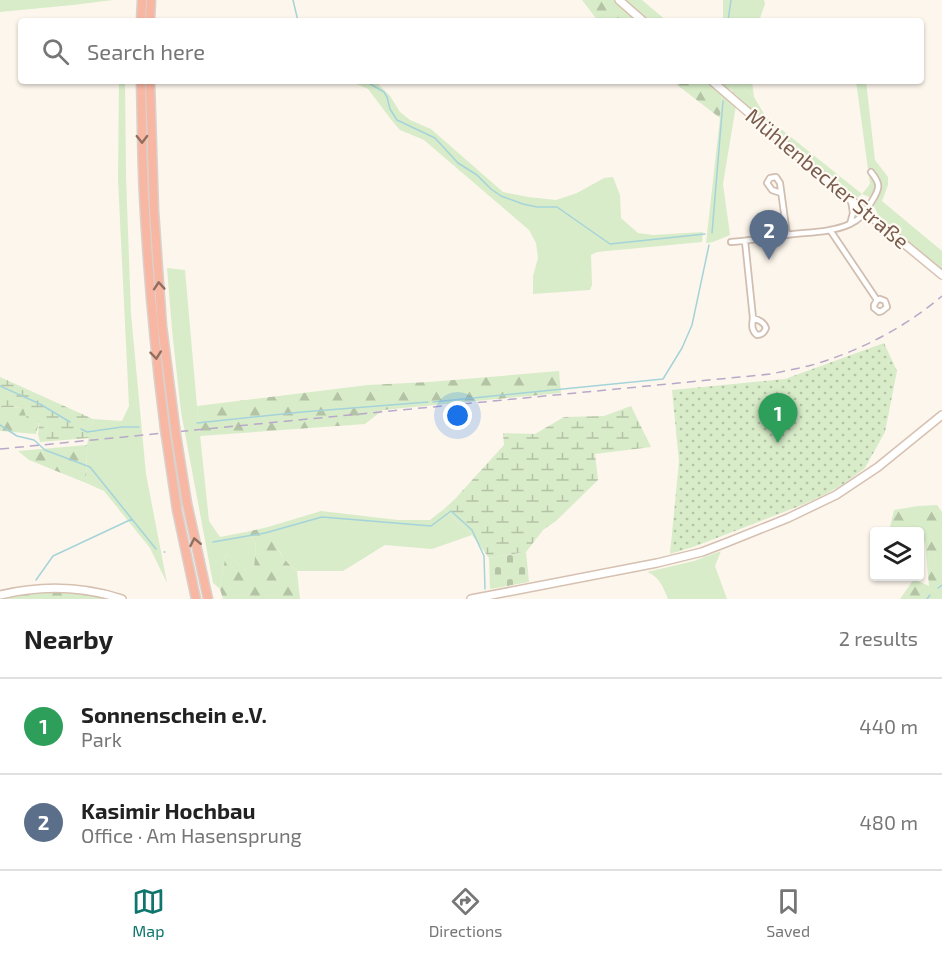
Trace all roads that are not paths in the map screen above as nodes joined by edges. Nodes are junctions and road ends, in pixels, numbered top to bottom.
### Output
1 (142, 0) edge
2 (151, 0) edge
3 (619, 0) edge
4 (141, 18) edge
5 (150, 18) edge
6 (640, 18) edge
7 (141, 84) edge
8 (150, 84) edge
9 (716, 84) edge
10 (871, 172) dead end
11 (781, 193) dead end
12 (851, 200) junction
13 (866, 212) junction
14 (850, 224) junction
15 (830, 230) junction
16 (787, 235) junction
17 (745, 241) junction
18 (731, 242) dead end
19 (942, 275) edge
20 (877, 300) dead end
21 (753, 318) dead end
22 (942, 415) edge
23 (170, 432) junction
24 (0, 595) edge
25 (123, 599) edge
26 (196, 599) edge
27 (208, 599) edge
28 (471, 599) edge

1 - 4 highway
2 - 5 highway
3 - 6 main road
7 -> 23 highway
23 -> 8 highway
9 - 12 main road, Mühlenbecker Straße
10 - 13 street
11 - 16 street
12 - 13 main road, Mühlenbecker Straße
12 - 14 street
13 - 14 street
13 - 19 main road, Mühlenbecker Straße
14 - 15 street
15 - 16 street
15 - 20 street
16 - 17 street
17 - 18 street
17 - 21 street
22 - 28 main road
23 - 26 highway
27 -> 23 highway
24 - 25 main road

